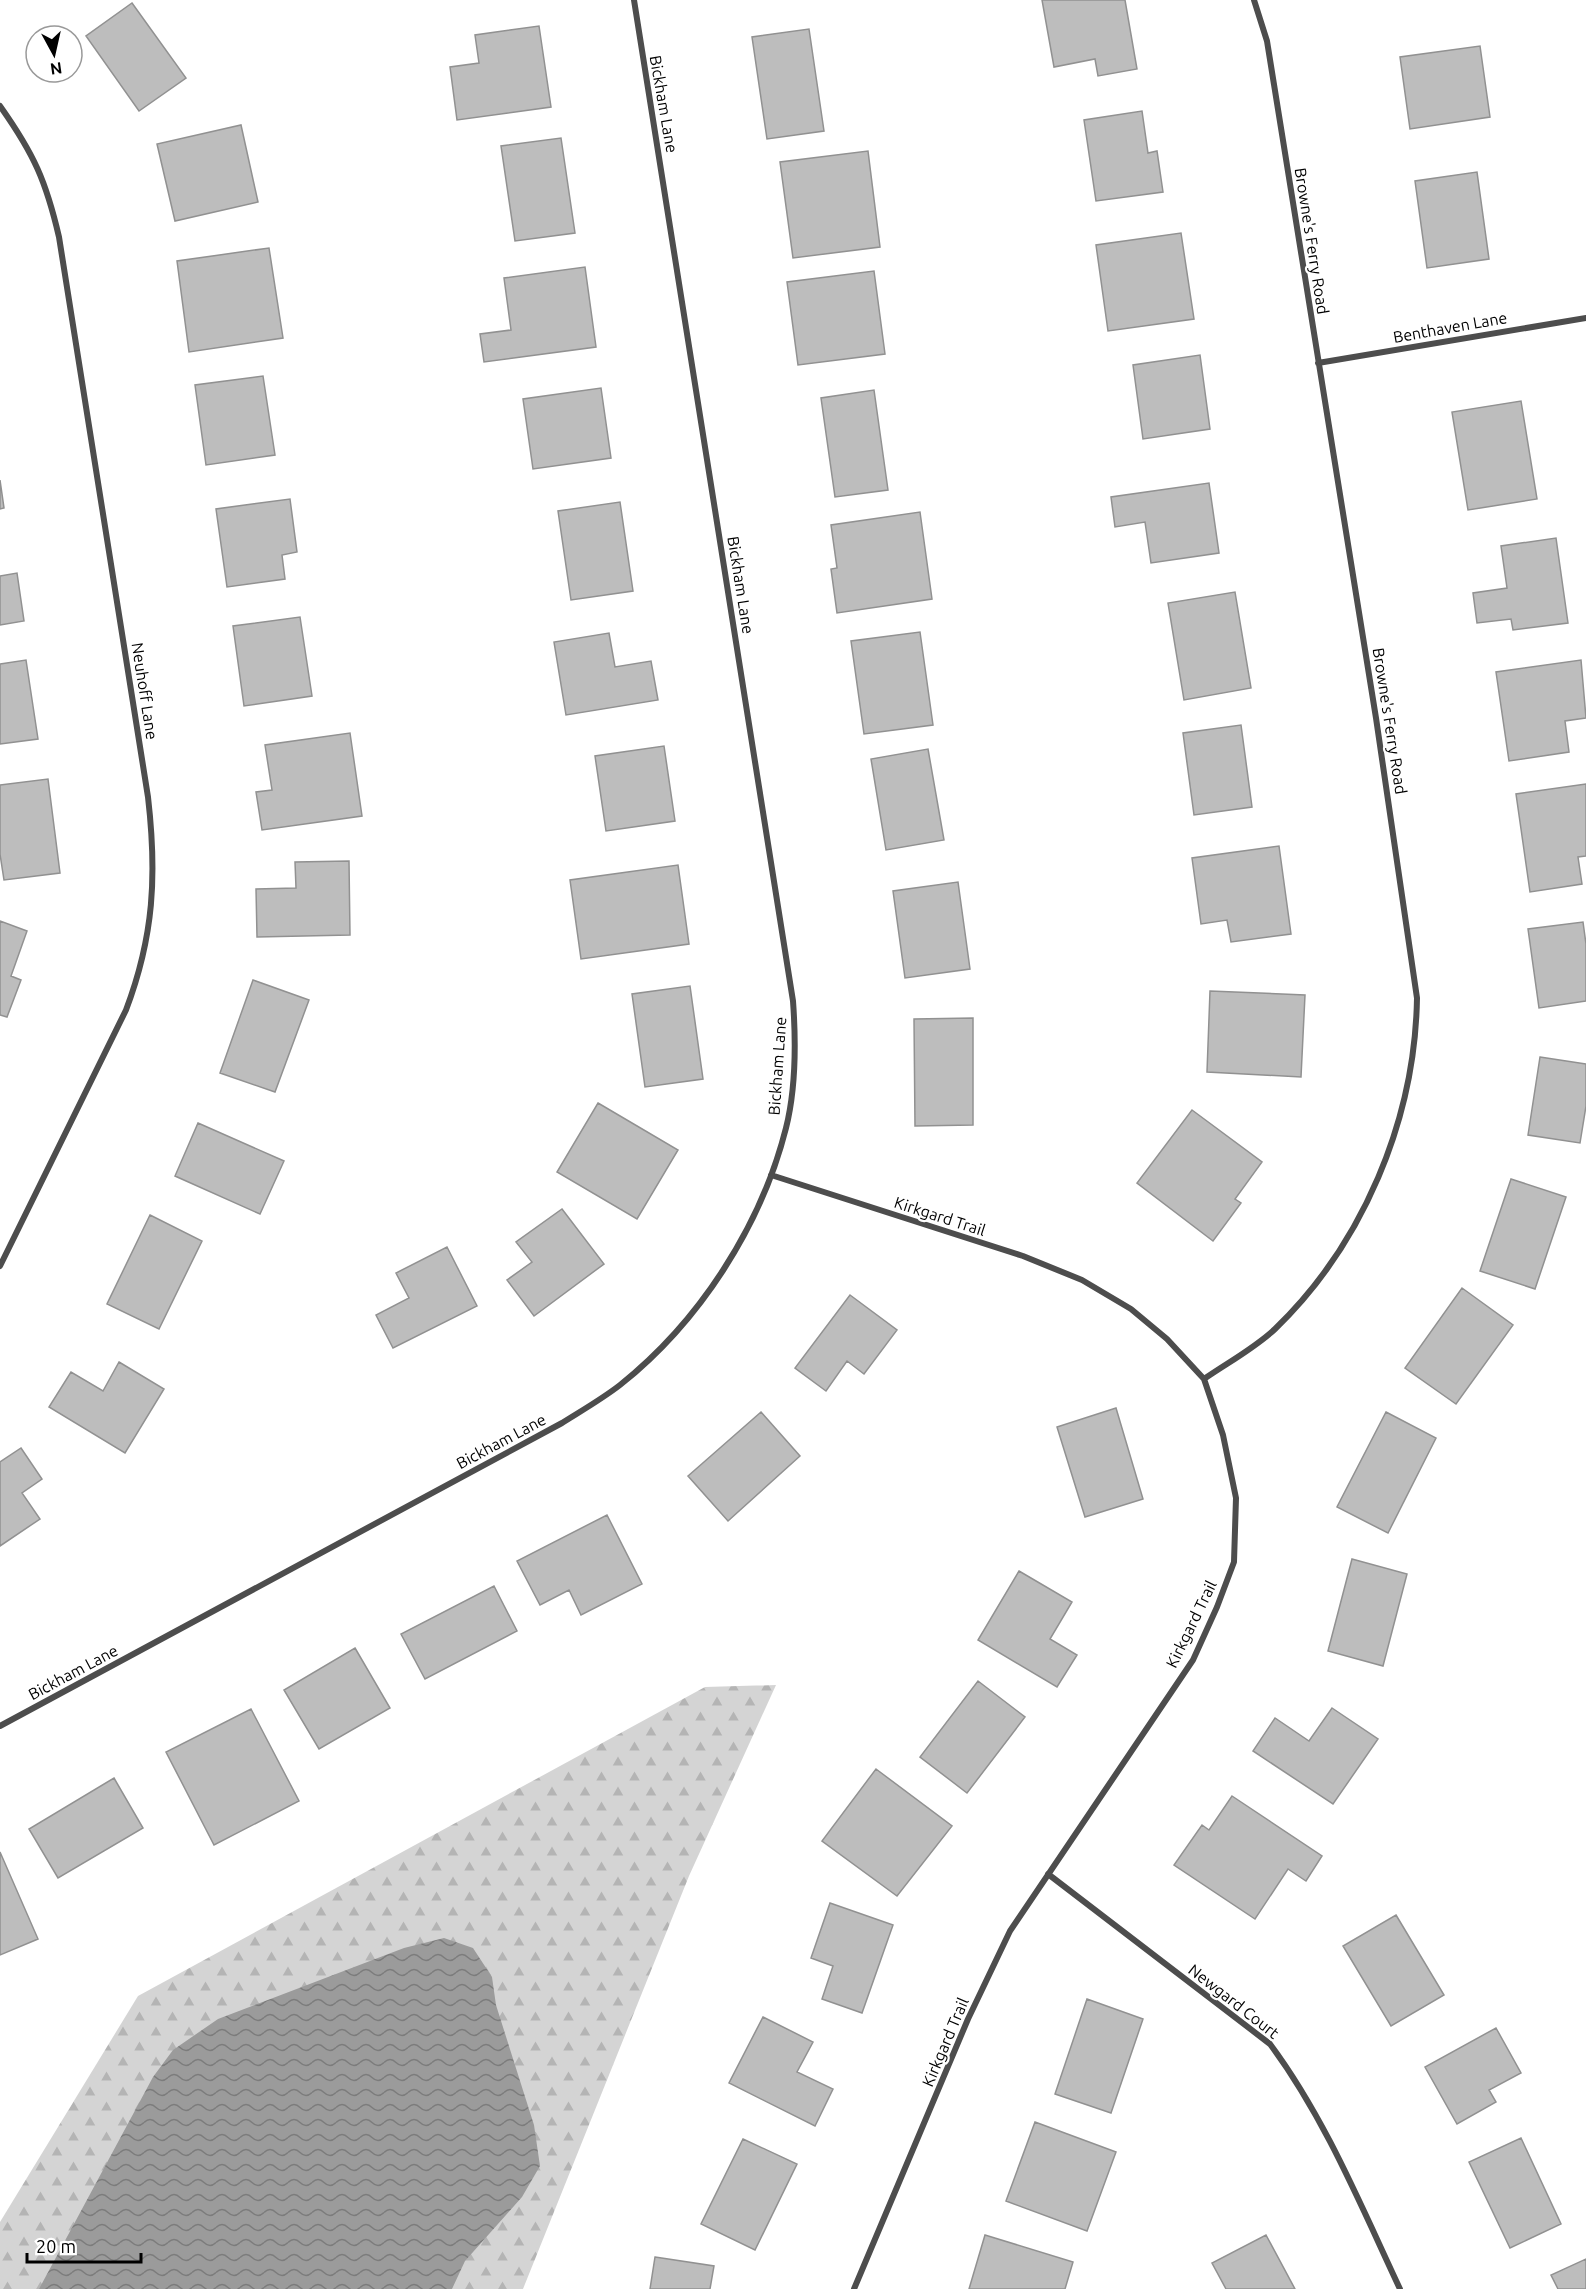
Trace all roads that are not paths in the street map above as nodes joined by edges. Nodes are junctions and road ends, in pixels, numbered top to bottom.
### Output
1 (634, 0) edge
2 (1254, 0) edge
3 (0, 106) edge
4 (1586, 318) edge
5 (1318, 363) junction
6 (771, 1175) junction
7 (0, 1266) edge
8 (1204, 1379) junction
9 (0, 1726) edge
10 (1048, 1874) junction
11 (854, 2289) edge
12 (1400, 2289) edge

1 - 6 street, Bickham Lane
2 - 5 street, Browne's Ferry Road
3 - 7 street, Neuhoff Lane
4 - 5 street, Benthaven Lane
5 - 8 street, Browne's Ferry Road
6 - 8 street, Kirkgard Trail
6 - 9 street, Bickham Lane
8 - 10 street, Kirkgard Trail
10 - 11 street, Kirkgard Trail
10 - 12 street, Newgard Court

